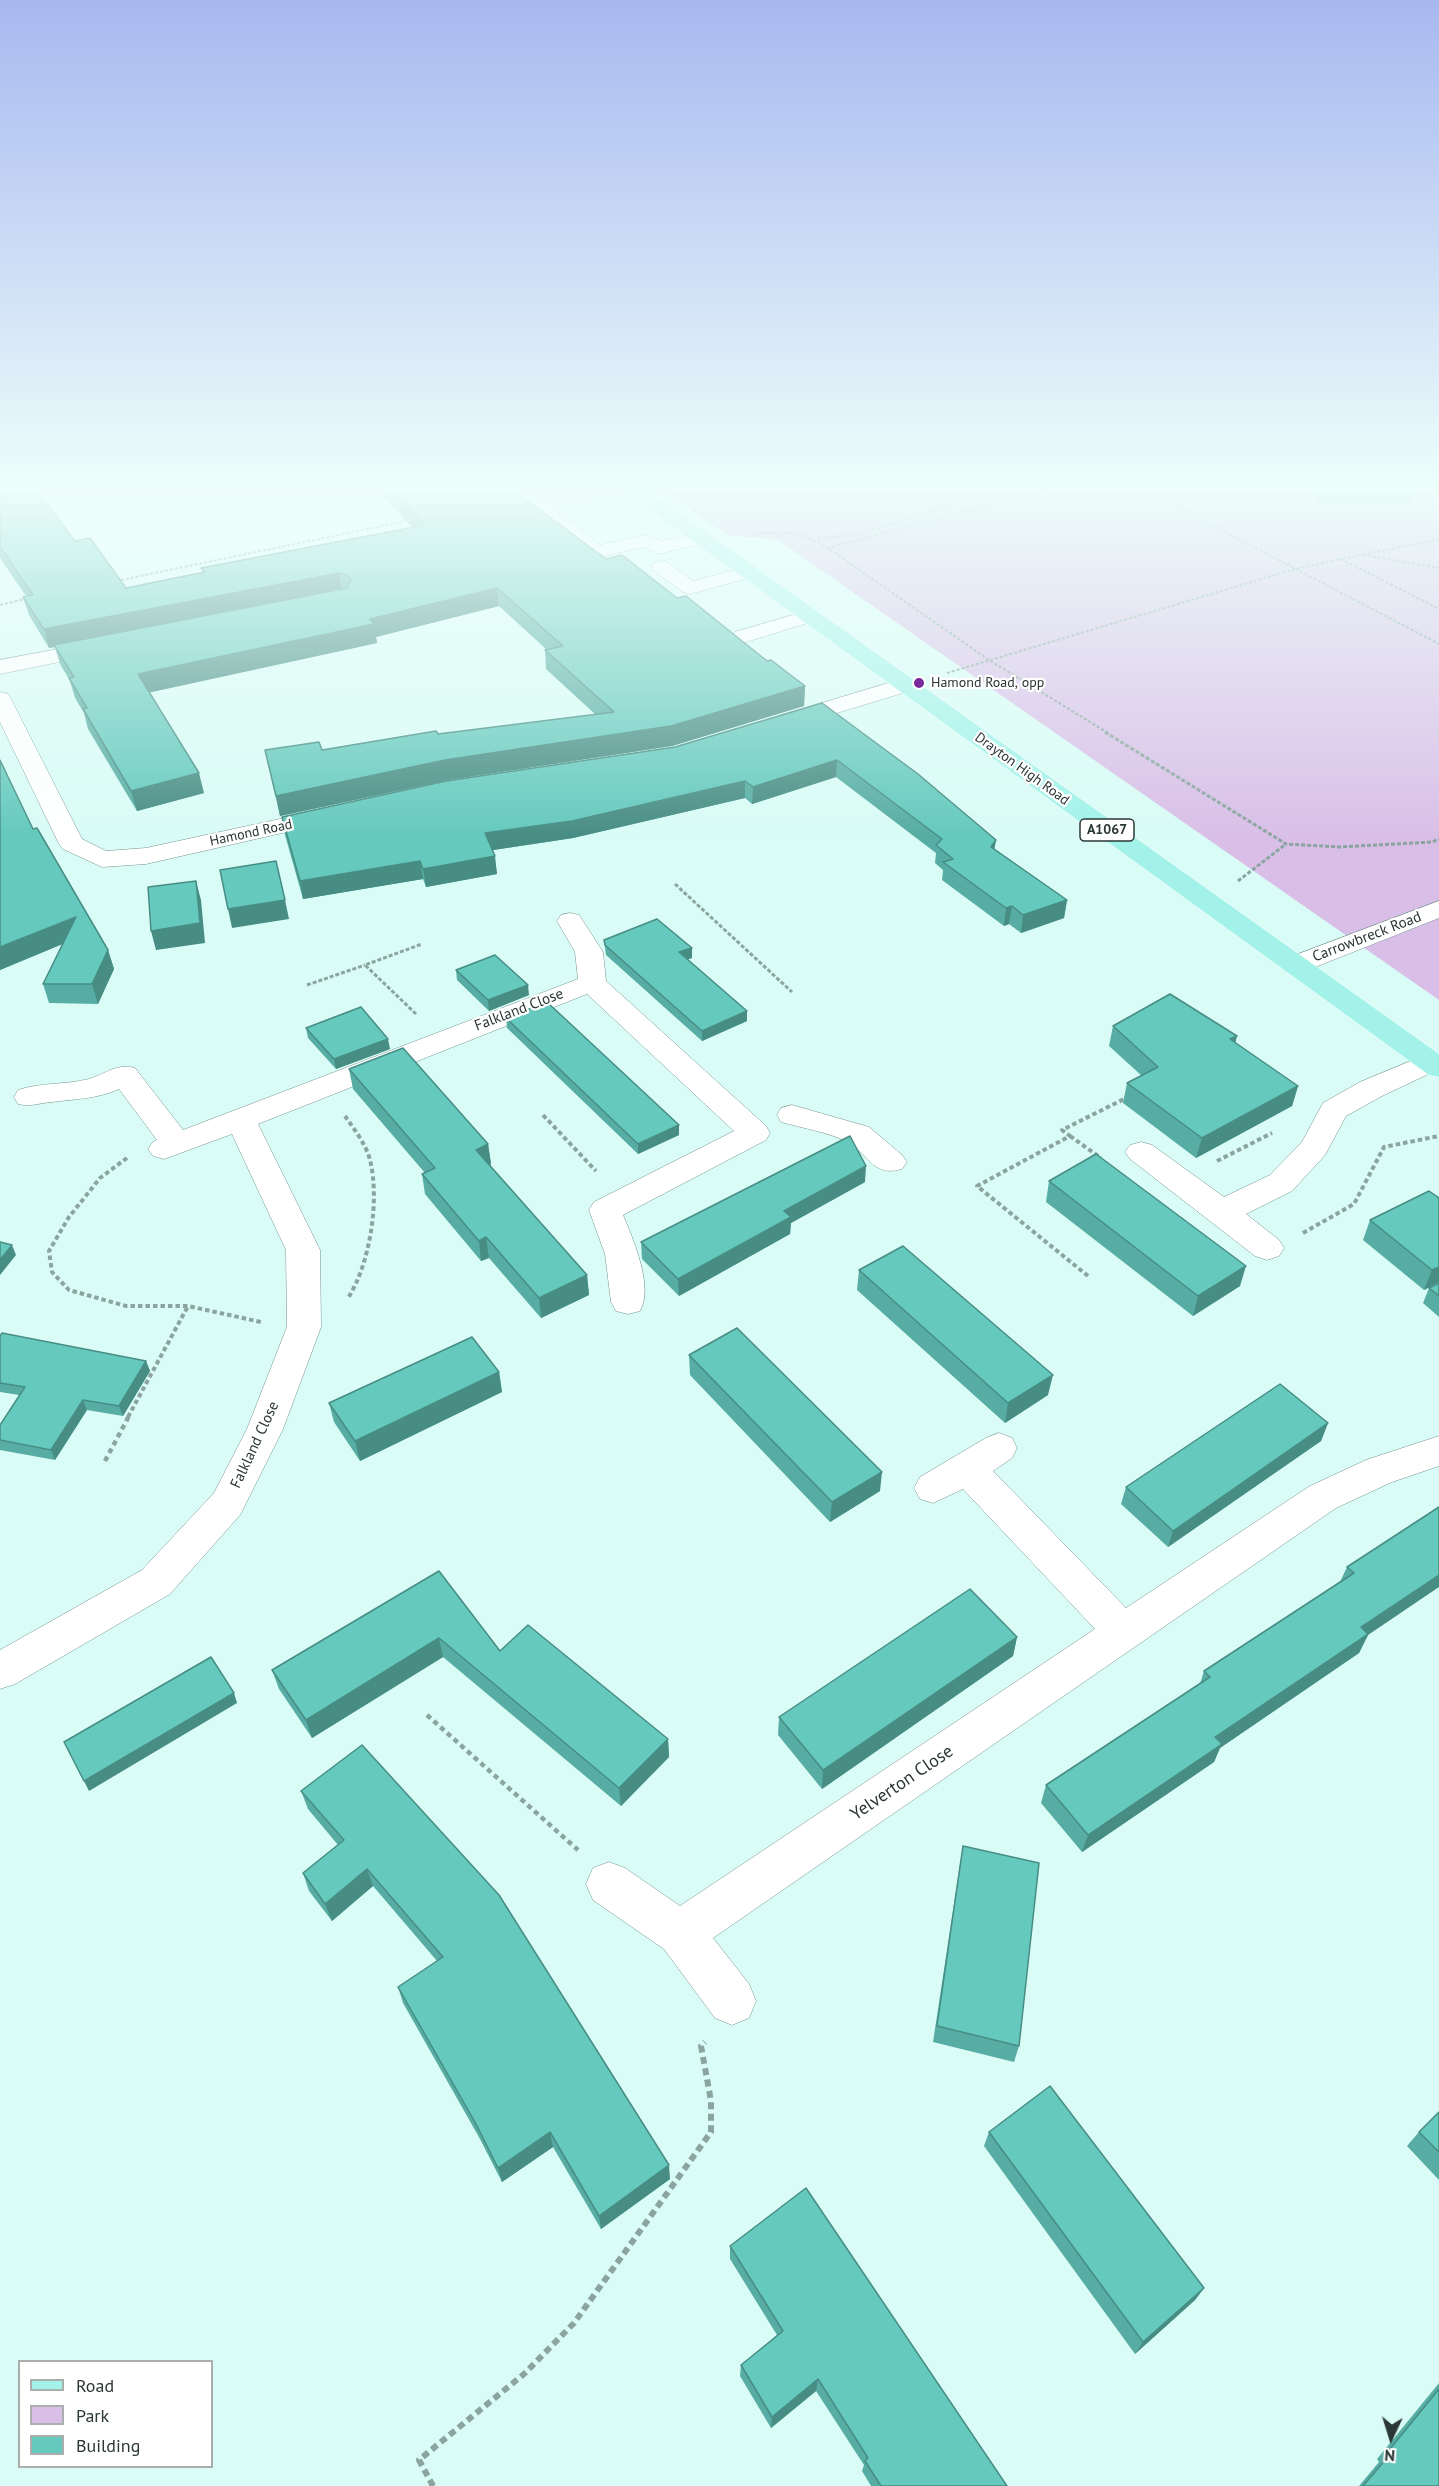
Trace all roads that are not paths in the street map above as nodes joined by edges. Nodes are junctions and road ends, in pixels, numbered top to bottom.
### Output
1 (796, 606) edge
2 (810, 616) junction
3 (743, 637) dead end
4 (125, 642) edge
5 (0, 667) edge
6 (905, 685) junction
7 (0, 699) edge
8 (766, 727) edge
9 (344, 812) edge
10 (1439, 909) edge
11 (570, 921) dead end
12 (1295, 965) junction
13 (592, 983) junction
14 (1434, 1065) edge
15 (29, 1097) dead end
16 (820, 1100) dead end
17 (792, 1115) junction
18 (240, 1119) junction
19 (755, 1133) junction
20 (1141, 1152) dead end
21 (891, 1162) dead end
22 (1222, 1212) junction
23 (1268, 1248) road end
24 (628, 1302) dead end
25 (999, 1448) dead end
26 (1439, 1451) edge
27 (967, 1468) junction
28 (933, 1488) dead end
29 (1123, 1632) junction
30 (0, 1671) edge
31 (609, 1884) road end
32 (680, 1933) junction
33 (732, 2001) road end

1 - 2 main road, Drayton High Road / A1067
2 - 3 street
2 - 6 main road, Drayton High Road / A1067
4 - 5 street
6 - 8 street
6 - 12 main road, Drayton High Road / A1067
7 - 9 street, Hamond Road
10 - 12 street, Carrowbreck Road
11 - 13 street
12 - 14 main road, Drayton High Road / A1067
13 - 18 street, Falkland Close
13 - 19 street
14 - 22 street
15 - 18 street, Falkland Close
16 - 17 street
17 - 19 street
17 - 21 street
18 - 30 street, Falkland Close
19 - 24 street
20 - 22 street
22 - 23 street
25 - 27 street
26 - 29 street, Yelverton Close
27 - 28 street
27 - 29 street
29 - 32 street, Yelverton Close
31 - 32 street
32 - 33 street

